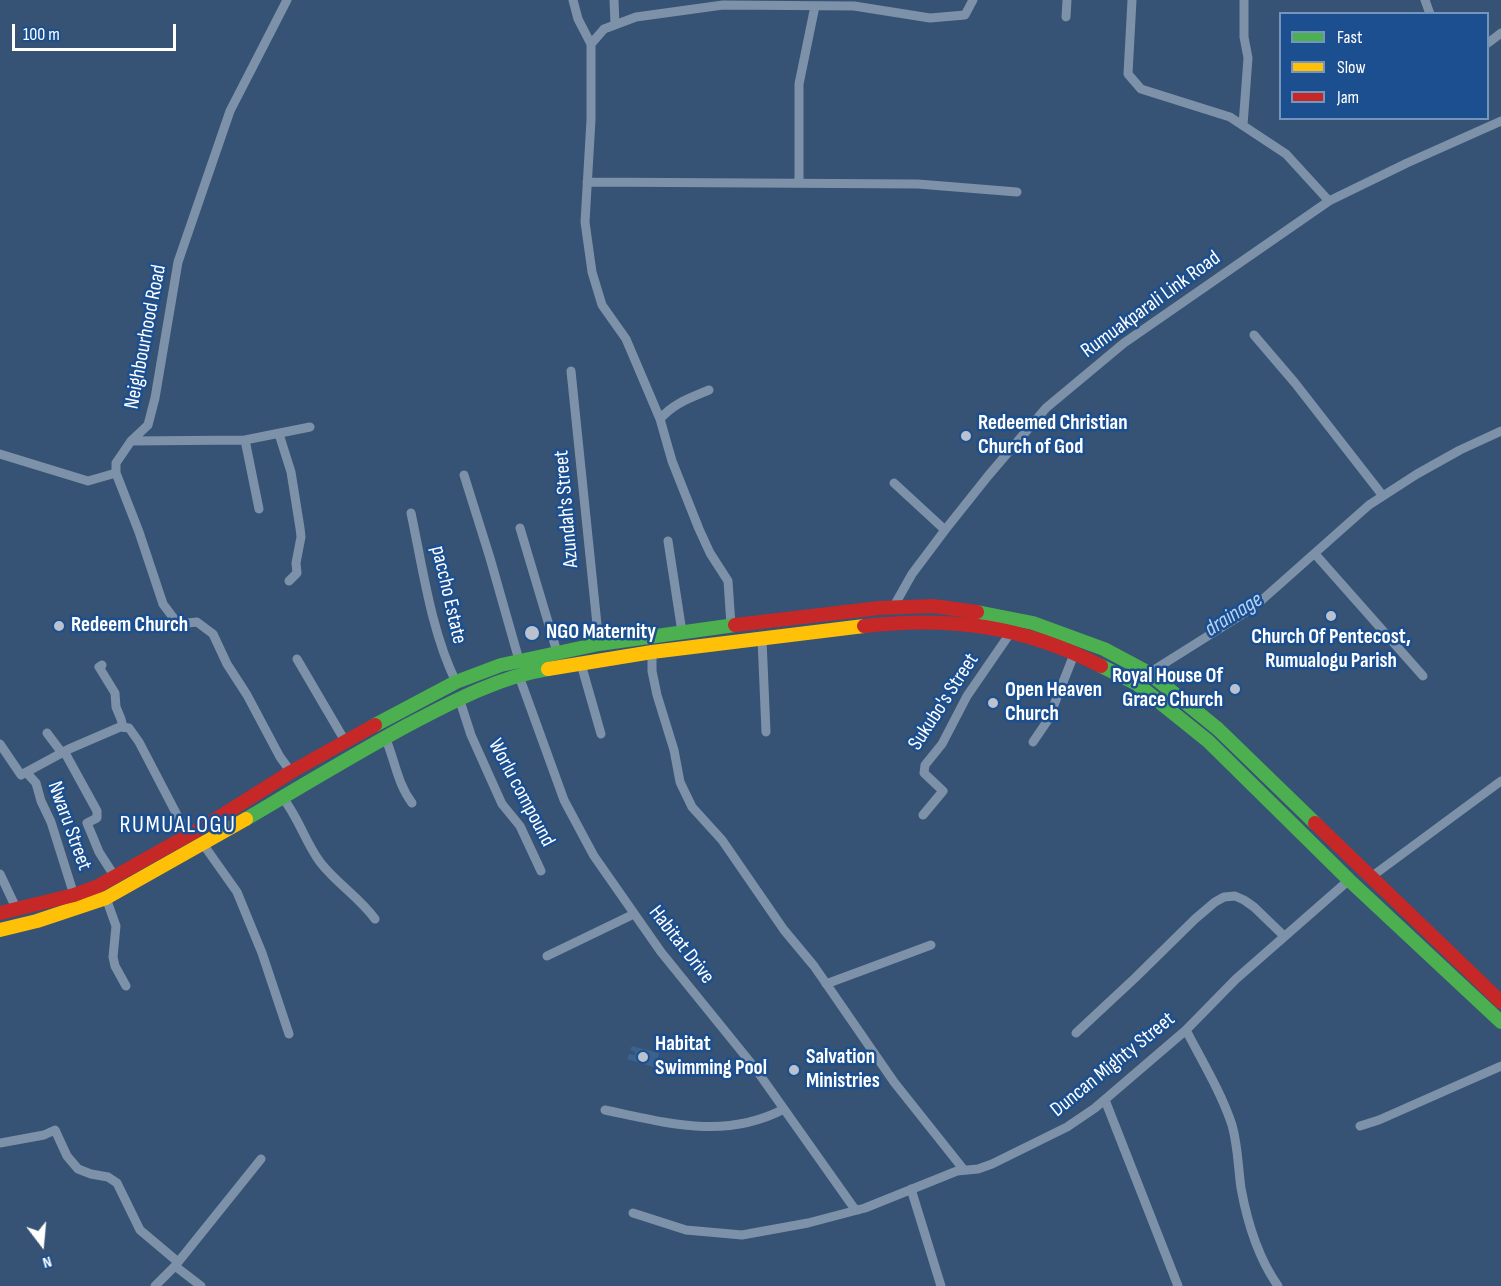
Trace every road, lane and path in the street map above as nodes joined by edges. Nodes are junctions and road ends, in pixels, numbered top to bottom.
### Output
1 (287, 0) edge
2 (573, 0) edge
3 (615, 0) edge
4 (973, 0) edge
5 (1067, 0) edge
6 (1132, 0) edge
7 (1244, 0) edge
8 (855, 3) edge
9 (815, 6) junction
10 (1066, 17) dead end
11 (615, 25) junction
12 (1501, 33) edge
13 (1489, 42) edge
14 (591, 45) junction
15 (1501, 121) edge
16 (1243, 125) junction
17 (587, 182) junction
18 (798, 182) junction
19 (1017, 192) dead end
20 (1329, 201) junction
21 (1254, 335) dead end
22 (571, 371) dead end
23 (709, 390) dead end
24 (660, 419) junction
25 (310, 427) dead end
26 (1501, 431) edge
27 (279, 434) junction
28 (245, 440) junction
29 (131, 441) junction
30 (0, 454) edge
31 (116, 473) junction
32 (464, 475) dead end
33 (894, 483) dead end
34 (1383, 496) junction
35 (259, 509) dead end
36 (411, 513) dead end
37 (520, 528) dead end
38 (945, 530) junction
39 (668, 541) dead end
40 (1314, 555) junction
41 (289, 581) dead end
42 (894, 606) junction
43 (730, 625) junction
44 (682, 632) junction
45 (1011, 632) junction
46 (762, 639) junction
47 (599, 644) junction
48 (557, 652) junction
49 (652, 652) junction
50 (1075, 652) junction
51 (297, 659) dead end
52 (519, 660) junction
53 (581, 664) junction
54 (102, 665) dead end
55 (1149, 674) junction
56 (519, 676) junction
57 (1423, 676) dead end
58 (456, 682) junction
59 (1137, 684) junction
60 (459, 698) junction
61 (123, 727) junction
62 (766, 732) dead end
63 (47, 734) dead end
64 (601, 734) dead end
65 (384, 737) junction
66 (345, 741) junction
67 (1033, 742) dead end
68 (0, 744) edge
69 (63, 752) junction
70 (26, 772) junction
71 (291, 772) junction
72 (1501, 781) edge
73 (282, 797) junction
74 (412, 803) dead end
75 (923, 815) dead end
76 (188, 836) junction
77 (203, 844) junction
78 (541, 871) dead end
79 (0, 874) edge
80 (115, 877) junction
81 (1371, 877) junction
82 (1349, 880) junction
83 (75, 895) junction
84 (106, 898) junction
85 (32, 906) junction
86 (16, 910) junction
87 (0, 914) edge
88 (634, 914) junction
89 (375, 919) dead end
90 (37, 921) junction
91 (0, 930) edge
92 (1284, 936) junction
93 (931, 945) dead end
94 (547, 956) dead end
95 (826, 984) junction
96 (126, 986) dead end
97 (1501, 1002) edge
98 (1501, 1022) edge
99 (1186, 1030) junction
100 (1076, 1033) dead end
101 (290, 1034) dead end
102 (1501, 1066) edge
103 (1105, 1100) junction
104 (784, 1109) junction
105 (605, 1110) dead end
106 (1360, 1126) dead end
107 (0, 1143) edge
108 (261, 1159) dead end
109 (964, 1170) junction
110 (912, 1189) junction
111 (858, 1210) junction
112 (633, 1213) dead end
113 (176, 1264) junction
114 (155, 1286) edge
115 (201, 1286) edge
116 (941, 1286) edge
117 (1178, 1286) edge
118 (1278, 1286) edge

1 - 29 street, Neighbourhood Road
2 - 14 street
3 - 11 street
4 - 8 street
5 - 10 street
6 - 16 street
7 - 16 street
8 - 9 street
9 - 11 street
9 - 18 street
11 - 14 street
12 - 13 street
14 - 17 street
15 - 20 street, Rumuakparali Link Road
16 - 20 street
17 - 18 street
17 - 24 street
18 - 19 street
20 - 38 street, Rumuakparali Link Road
21 - 34 street
22 - 47 street, Azundah's Street
23 - 24 street
24 - 43 street
25 - 27 street
26 - 34 street
27 - 28 street
27 - 41 street
28 - 29 street
28 - 35 street
29 - 31 street, Neighbourhood Road
30 - 31 street
31 - 71 street
32 - 52 street
33 - 38 street
34 - 40 street
36 - 58 street, paccho Estate
37 - 48 street
38 - 42 street, Rumuakparali Link Road
39 - 44 street
40 - 55 street
40 - 57 street
42 - 43 main road
42 - 55 main road
43 - 44 main road
44 - 47 main road
45 - 46 main road
45 - 50 main road
45 - 75 street, Sukubo's Street
46 - 49 main road
46 - 62 street
47 - 48 main road
48 - 52 main road
49 - 53 main road
49 - 95 street
50 - 59 main road
50 - 67 street
51 - 66 street
52 - 58 main road
53 - 56 main road
53 - 64 street
54 - 61 street
55 - 59 street
55 - 81 main road
56 - 60 main road
56 - 88 street, Habitat Drive
58 - 66 main road
59 - 82 main road
60 - 65 main road
60 - 78 street, Worlu compound
61 - 69 street
61 - 76 street
63 - 69 street
65 - 73 main road
65 - 74 street
66 - 71 main road
68 - 70 street, Nwaru Street
69 - 70 street
69 - 80 street
70 - 83 street, Nwaru Street
71 - 76 main road
72 - 81 street
73 - 77 main road
73 - 89 street
76 - 80 main road
77 - 84 main road
77 - 101 street
79 - 86 street
80 - 83 main road
81 - 97 main road
82 - 92 street, Duncan Mighty Street
82 - 98 main road
83 - 85 main road
84 - 90 main road
84 - 96 street
85 - 86 main road
85 - 90 street
86 - 87 main road
88 - 94 street
88 - 104 street, Habitat Drive
90 - 91 main road
92 - 99 street, Duncan Mighty Street
92 - 100 street
93 - 95 street
95 - 109 street
99 - 103 street, Duncan Mighty Street
99 - 118 street
102 - 106 street
103 - 109 street, Duncan Mighty Street
103 - 117 street
104 - 105 street
104 - 111 street, Habitat Drive
107 - 113 street
108 - 113 street
109 - 110 street, Duncan Mighty Street
110 - 111 street, Duncan Mighty Street
110 - 116 street
111 - 112 street, Duncan Mighty Street
113 - 114 street
113 - 115 street

